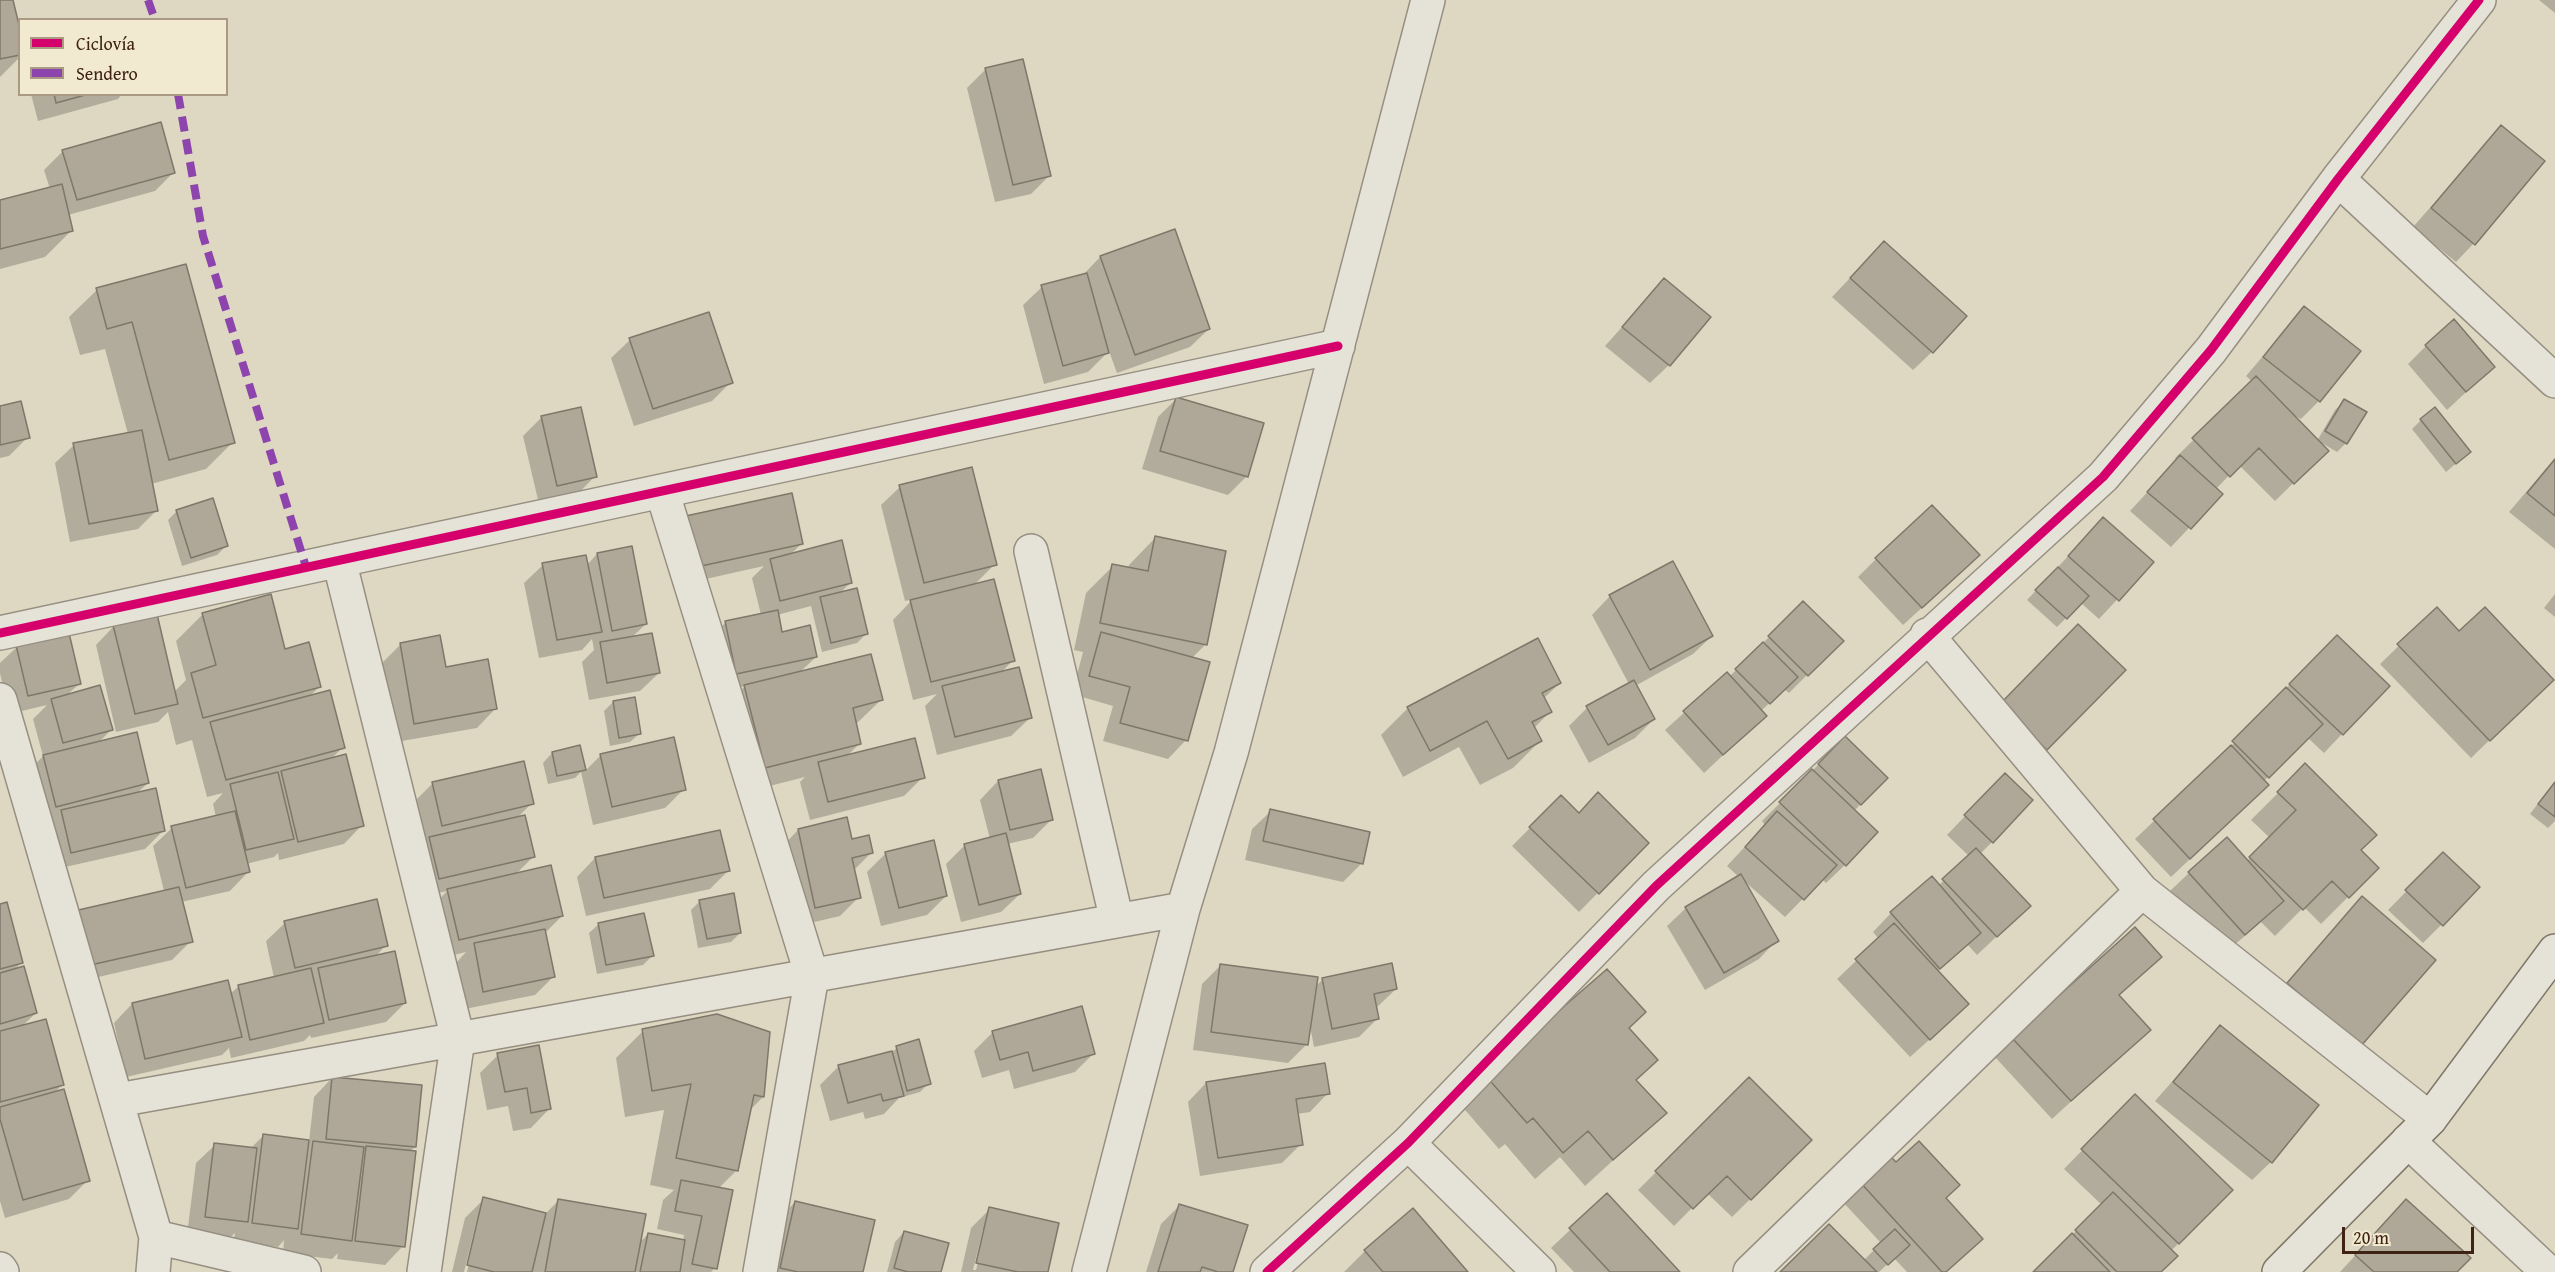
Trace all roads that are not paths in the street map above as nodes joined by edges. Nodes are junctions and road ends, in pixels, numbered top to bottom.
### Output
1 (1428, 0) edge
2 (2479, 0) edge
3 (2338, 178) junction
4 (1338, 346) junction
5 (2555, 381) edge
6 (662, 491) junction
7 (1030, 551) dead end
8 (339, 560) junction
9 (0, 633) edge
10 (1927, 635) junction
11 (0, 700) edge
12 (2142, 891) junction
13 (1183, 909) junction
14 (1118, 921) junction
15 (2555, 951) edge
16 (812, 976) junction
17 (458, 1039) junction
18 (118, 1100) junction
19 (2419, 1130) junction
20 (1408, 1143) junction
21 (156, 1237) junction
22 (153, 1272) edge
23 (304, 1272) edge
24 (424, 1272) edge
25 (760, 1272) edge
26 (1089, 1272) edge
27 (1267, 1272) edge
28 (1539, 1272) edge
29 (1750, 1272) edge
30 (2279, 1272) edge
31 (2548, 1272) edge

1 - 4 street
2 - 3 street
3 - 5 street
3 - 10 street
4 - 6 street
4 - 13 street
6 - 8 street
6 - 16 street
7 - 14 street
8 - 9 street
8 - 17 street
10 - 12 street
10 - 20 street
11 - 18 street
12 - 19 street
12 - 29 street
13 - 14 street
13 - 26 street
14 - 16 street
15 - 19 street
16 - 17 street
16 - 25 street
17 - 18 street
17 - 24 street
18 - 21 street
19 - 30 street
19 - 31 street
20 - 27 street
20 - 28 street
21 - 22 street
21 - 23 street

